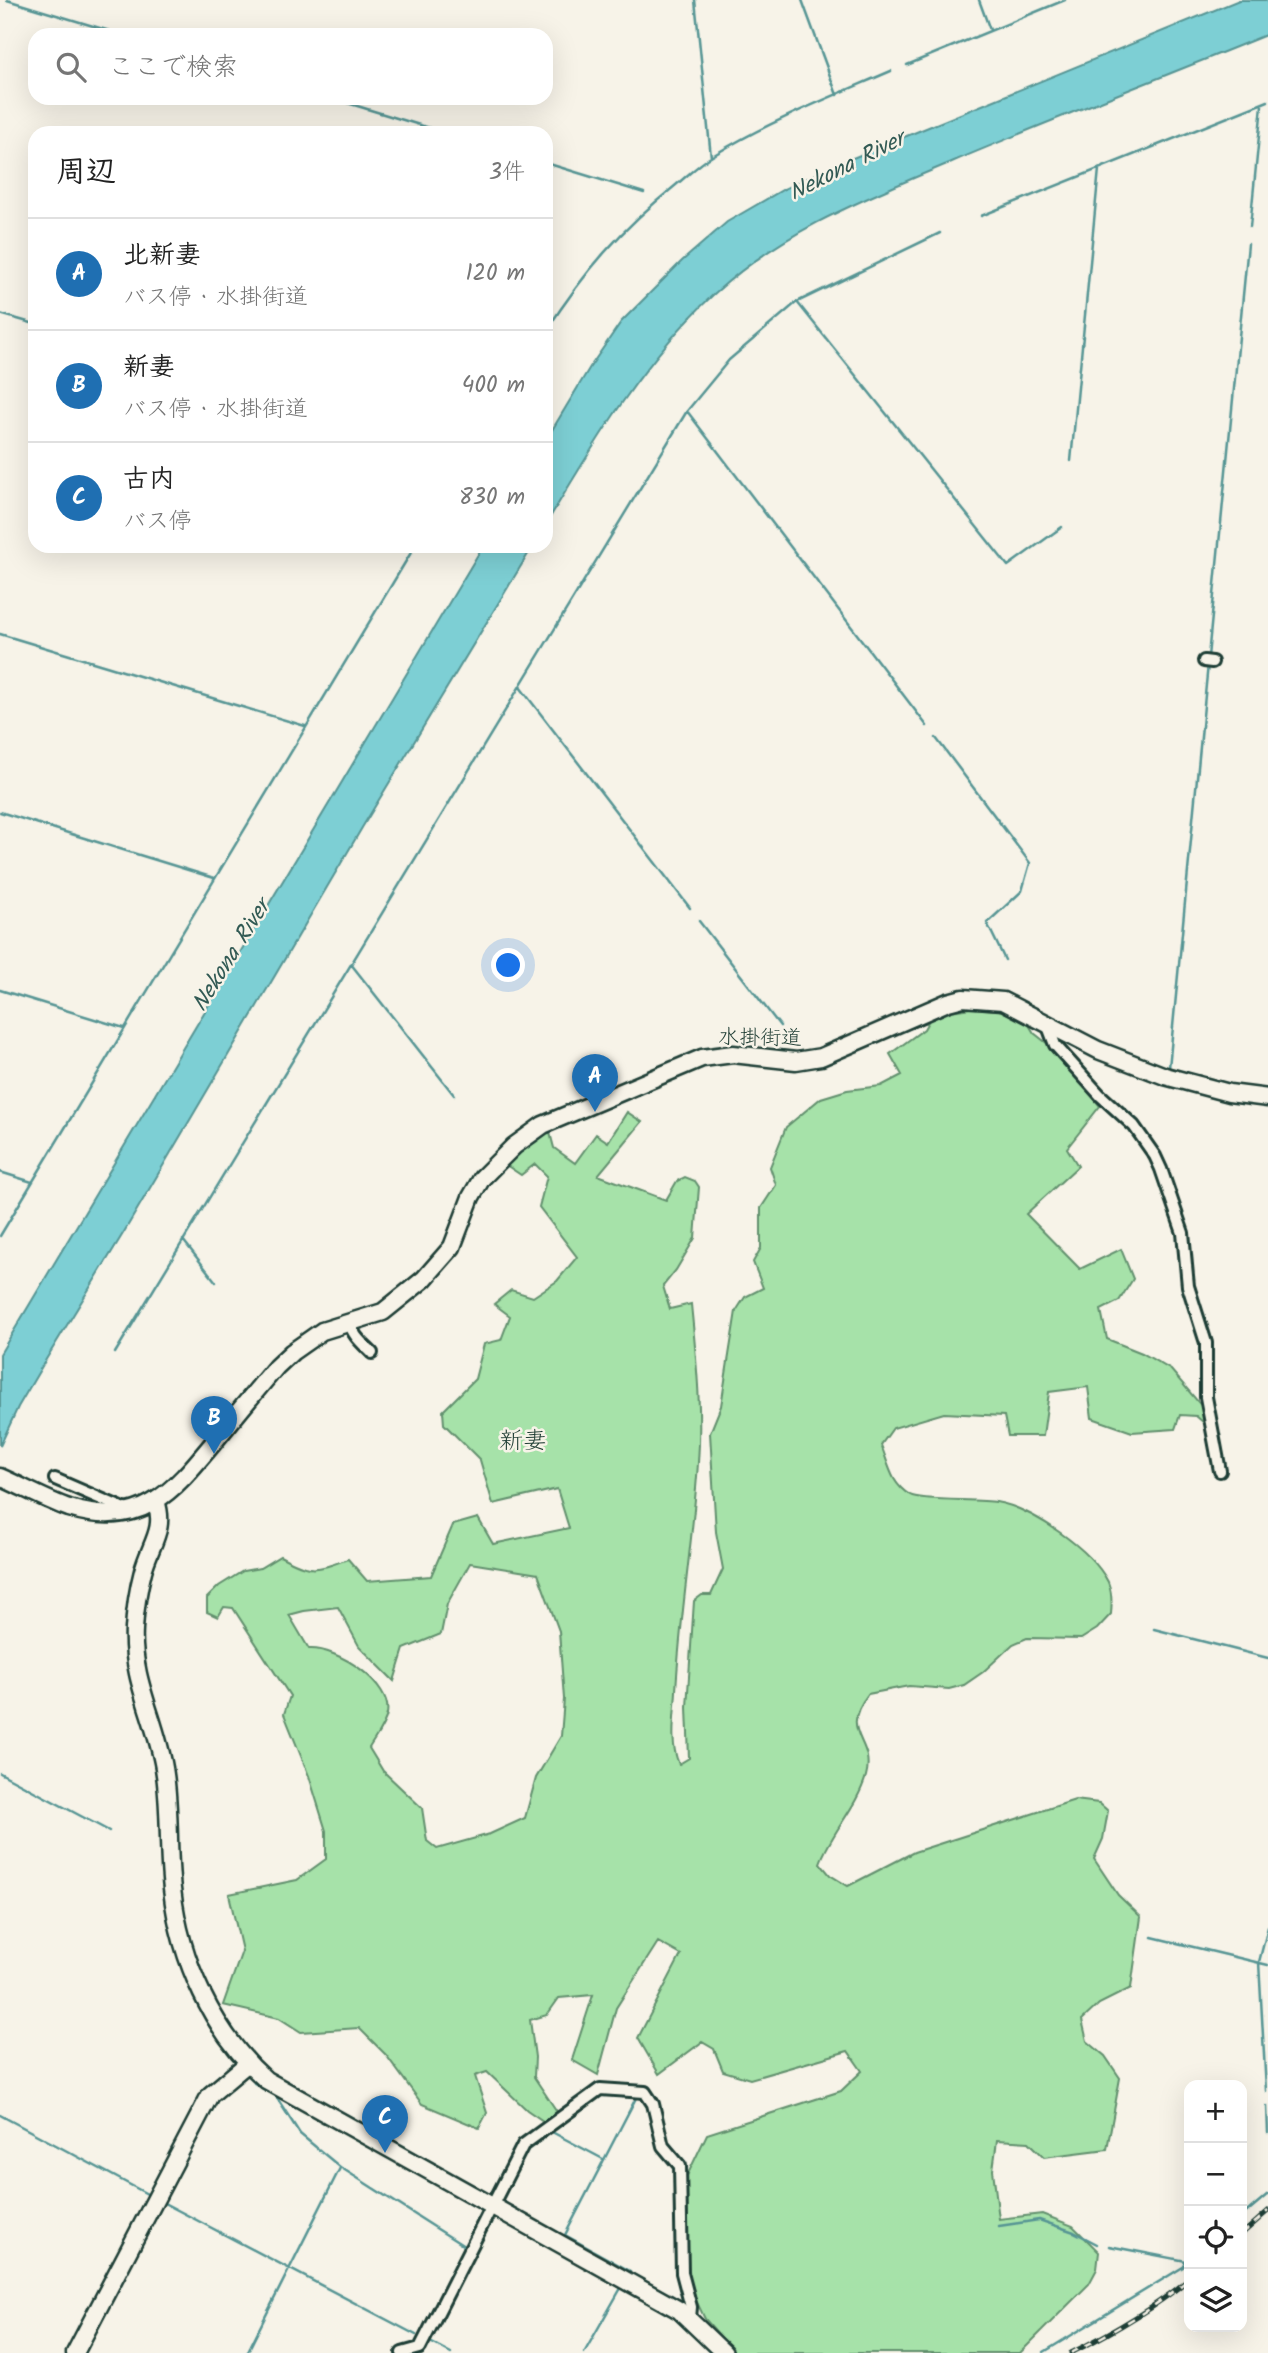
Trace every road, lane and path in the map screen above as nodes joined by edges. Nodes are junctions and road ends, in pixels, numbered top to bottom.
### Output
1 (1046, 1021) junction
2 (1268, 1098) edge
3 (349, 1321) junction
4 (372, 1353) dead end
5 (1220, 1471) dead end
6 (0, 1477) edge
7 (55, 1479) dead end
8 (156, 1501) junction
9 (132, 1512) junction
10 (247, 2063) junction
11 (492, 2207) junction
12 (690, 2318) junction
13 (75, 2353) edge
14 (402, 2353) edge
15 (724, 2353) edge

1 - 2 main road, 水掛街道
1 - 3 main road, 水掛街道
1 - 5 street
3 - 4 street
3 - 8 main road, 水掛街道
6 - 9 main road, 水掛街道
7 - 9 street
8 - 9 main road, 水掛街道
8 - 10 main road
10 - 11 main road
10 - 13 main road
11 - 12 main road
11 - 12 street
11 - 14 street
12 - 15 main road

